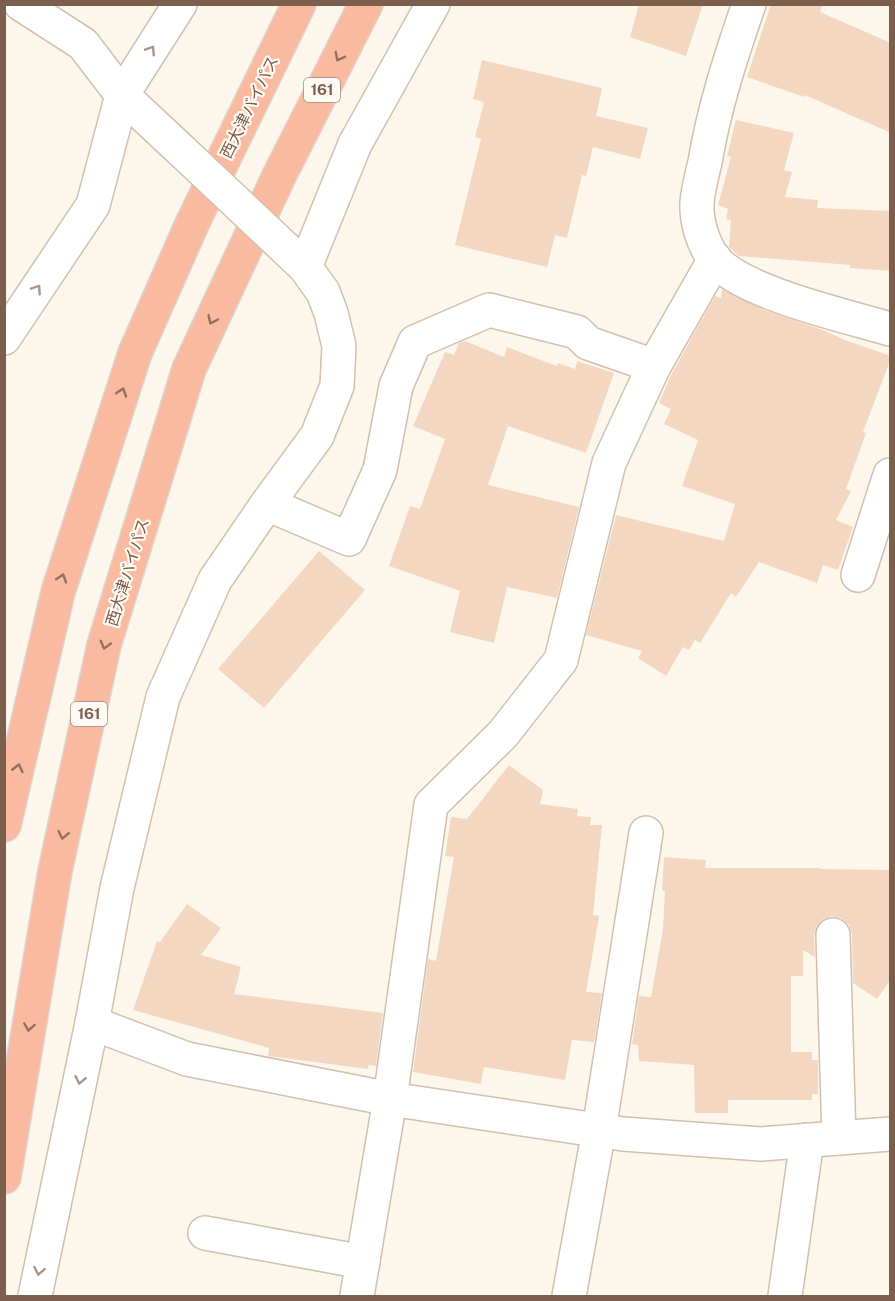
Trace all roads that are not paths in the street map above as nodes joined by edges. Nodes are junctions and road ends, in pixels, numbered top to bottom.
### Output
1 (21, 4) edge
2 (180, 4) edge
3 (299, 4) edge
4 (366, 4) edge
5 (433, 4) edge
6 (749, 4) edge
7 (122, 94) junction
8 (296, 258) junction
9 (714, 259) junction
10 (891, 329) edge
11 (4, 338) edge
12 (654, 366) junction
13 (891, 475) edge
14 (267, 504) junction
15 (858, 575) dead end
16 (4, 825) edge
17 (646, 833) dead end
18 (833, 935) dead end
19 (92, 1023) junction
20 (390, 1099) junction
21 (598, 1130) junction
22 (891, 1134) edge
23 (839, 1138) junction
24 (807, 1140) junction
25 (4, 1177) edge
26 (205, 1233) dead end
27 (363, 1262) junction
28 (35, 1296) edge
29 (357, 1296) edge
30 (569, 1296) edge
31 (785, 1296) edge

1 - 7 street
7 -> 2 street
16 -> 3 highway, 西大津バイパス
4 -> 25 highway, 西大津バイパス / 161
5 - 8 street
6 - 9 street
7 - 8 street, bridge
11 -> 7 street
8 - 14 street
9 - 10 street
9 - 12 street
12 - 14 street
12 - 20 street
13 - 15 street
14 - 19 street
17 - 21 street
18 - 23 street
19 - 20 street
19 -> 28 street
20 - 21 street
20 - 27 street
21 - 24 street
21 - 30 street
22 - 23 street
23 - 24 street
24 - 31 street
26 - 27 street
27 - 29 street

